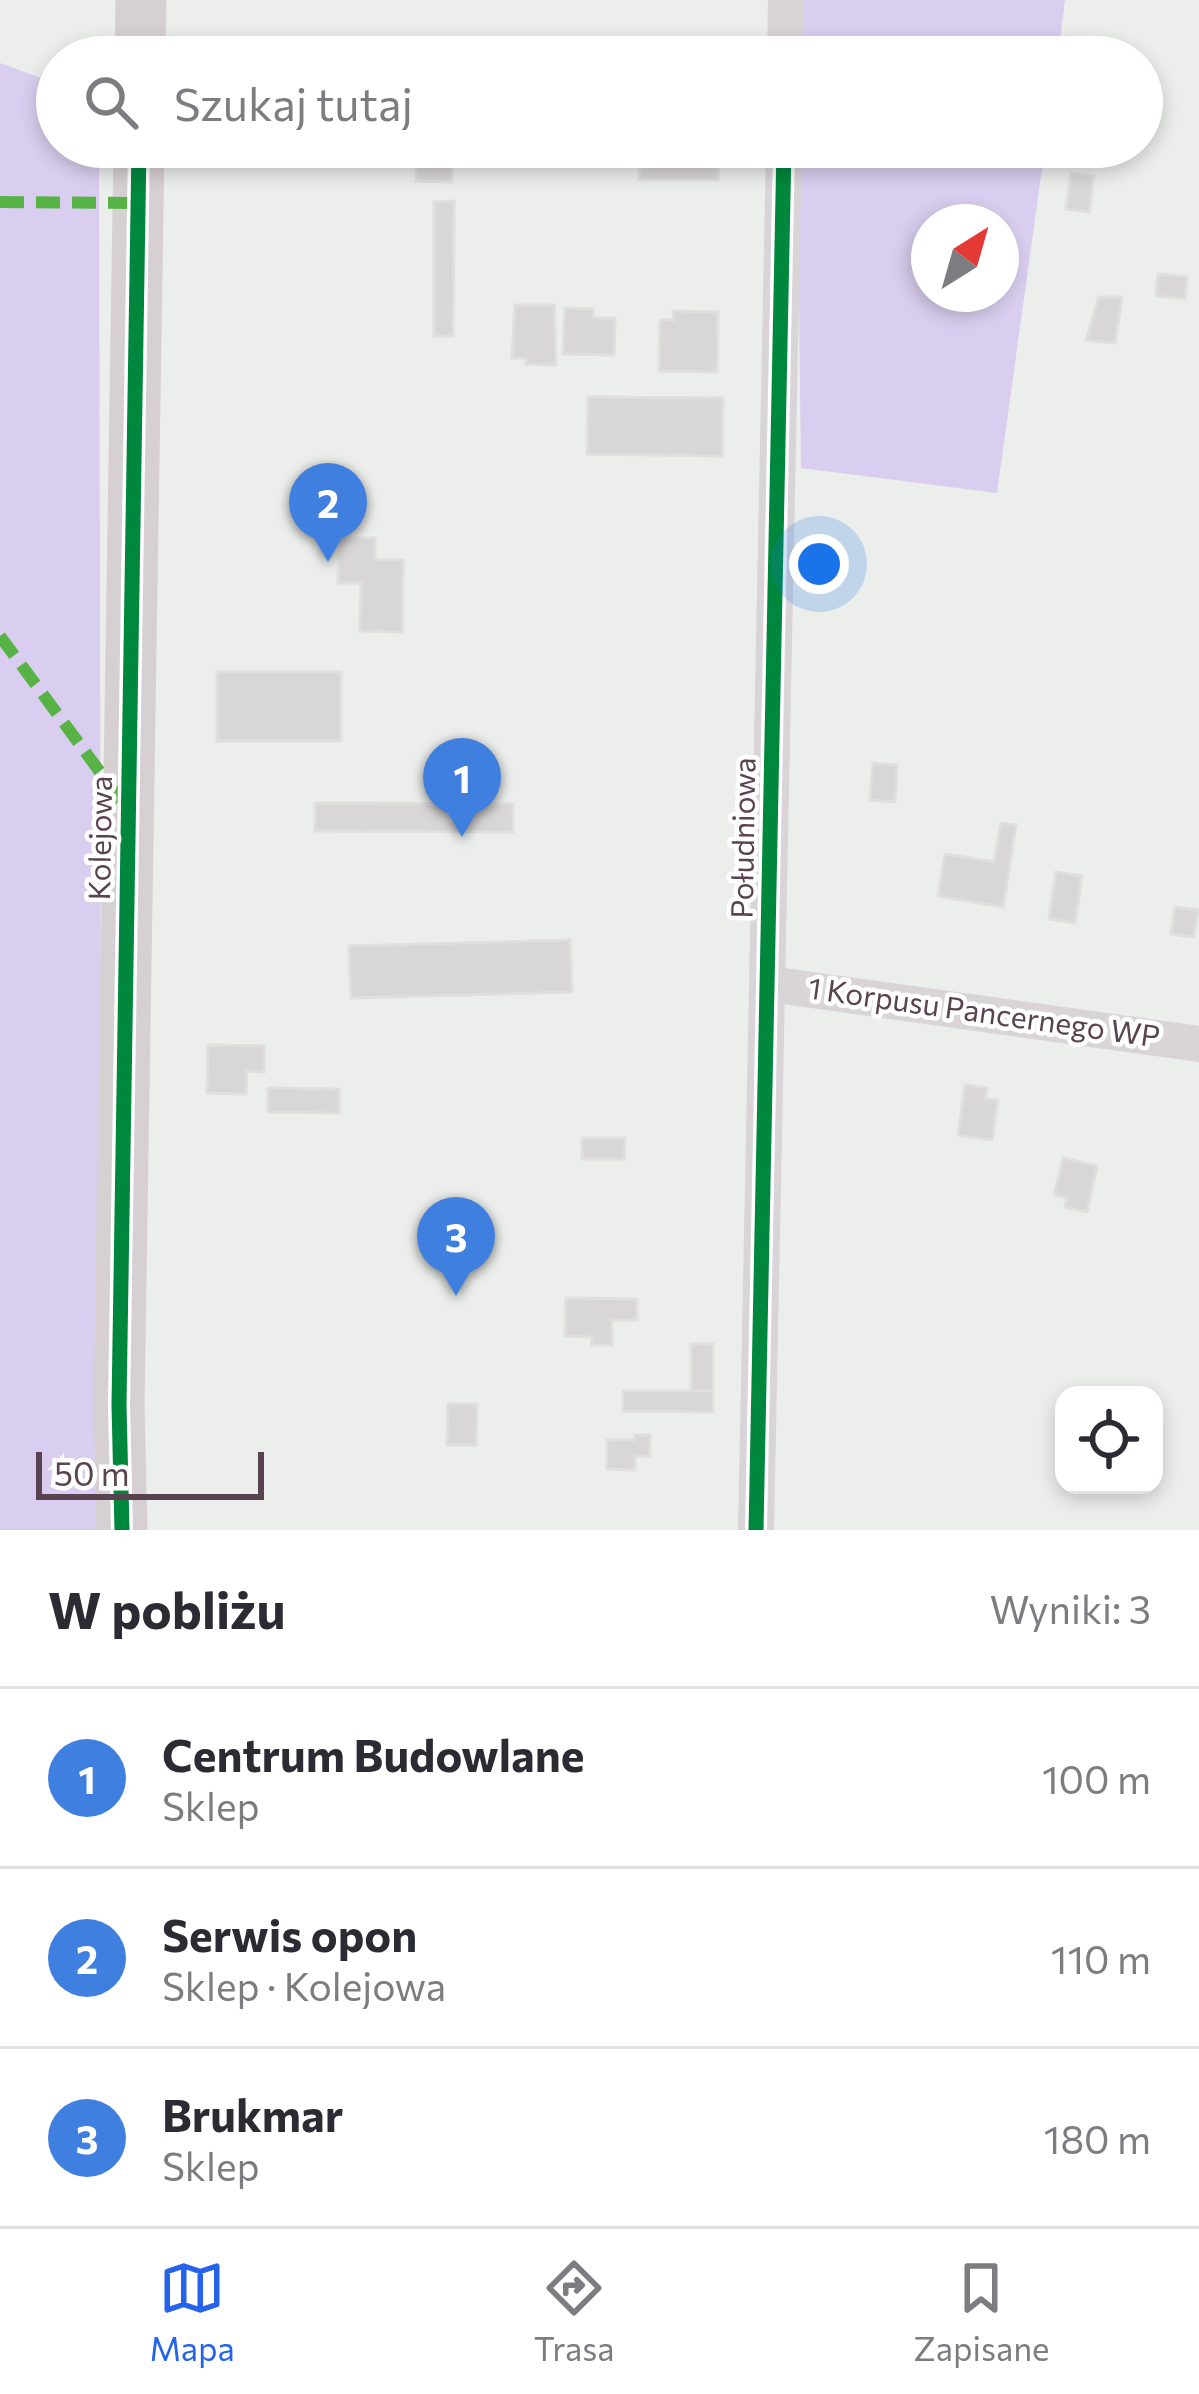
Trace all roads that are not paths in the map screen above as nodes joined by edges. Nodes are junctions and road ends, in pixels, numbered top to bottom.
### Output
1 (141, 0) edge
2 (786, 0) edge
3 (140, 36) edge
4 (785, 36) edge
5 (139, 168) edge
6 (784, 168) edge
7 (769, 984) junction
8 (1199, 1044) edge
9 (122, 1530) edge
10 (756, 1530) edge

1 - 3 street
2 - 4 street
5 - 9 street, Kolejowa
6 - 7 street, Południowa
7 - 8 street, 1 Korpusu Pancernego WP
7 - 10 street, Południowa

